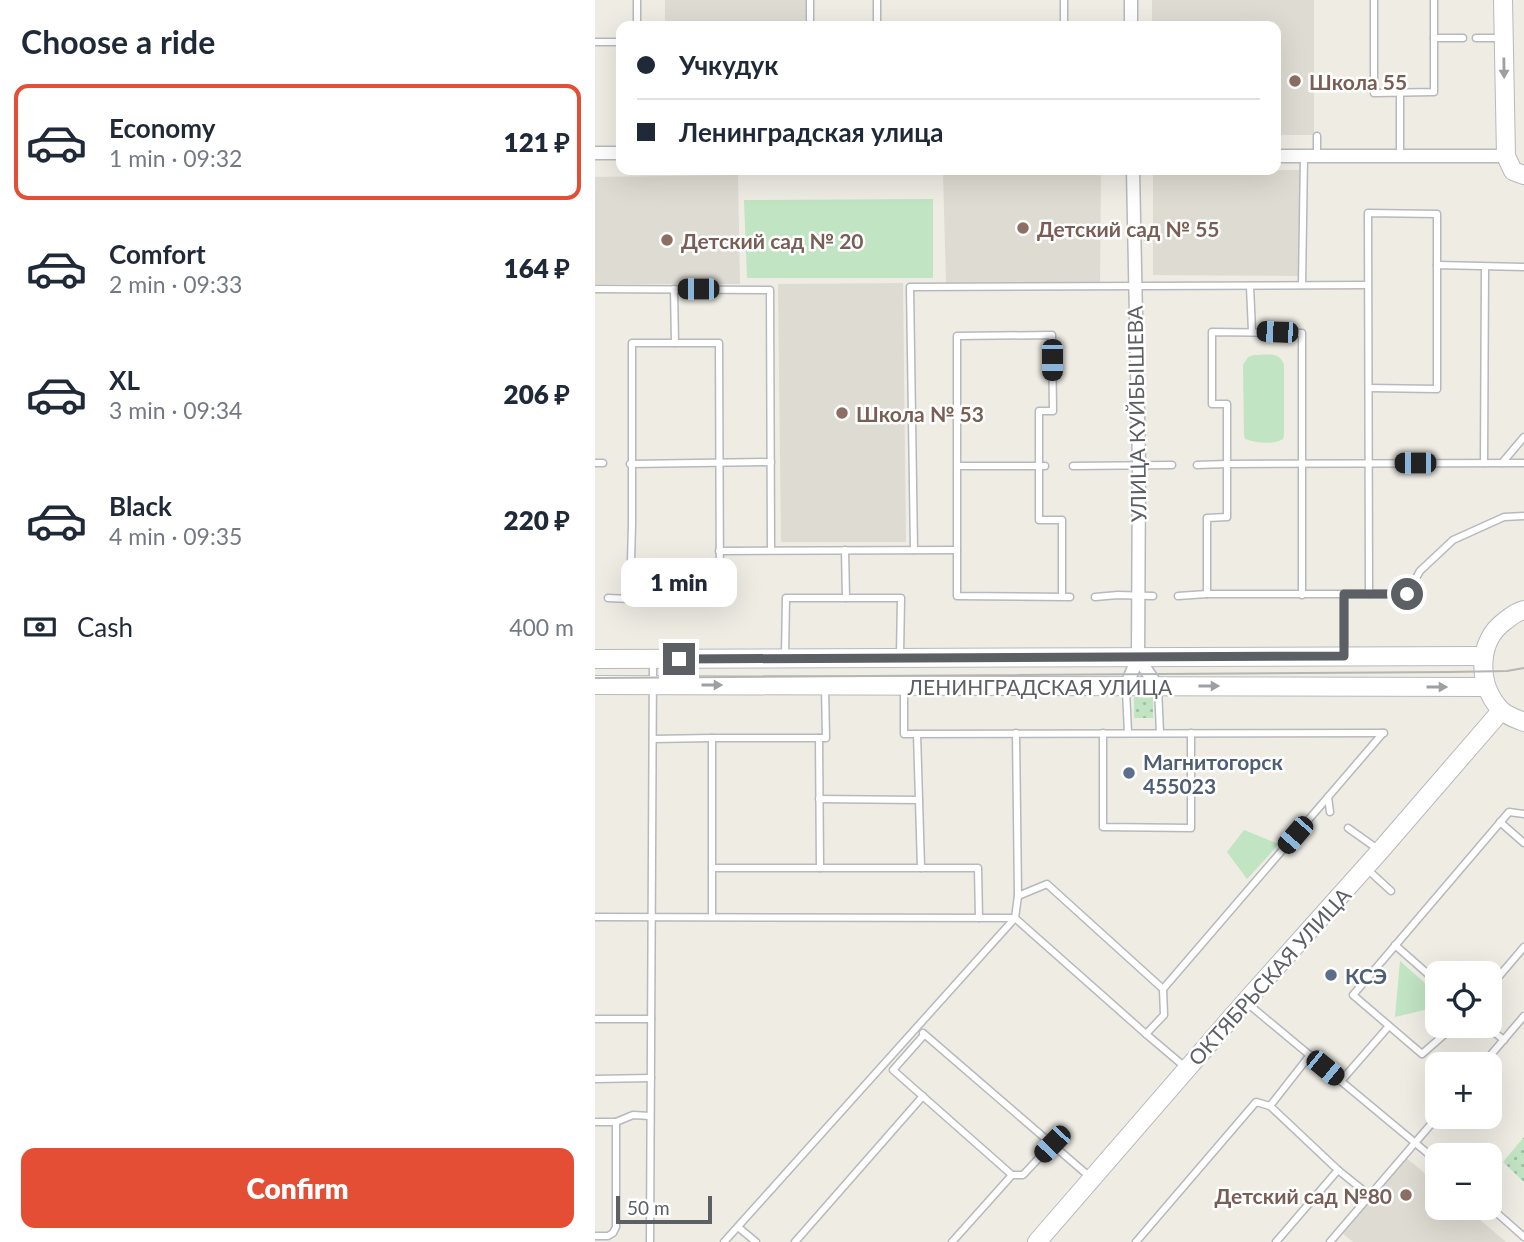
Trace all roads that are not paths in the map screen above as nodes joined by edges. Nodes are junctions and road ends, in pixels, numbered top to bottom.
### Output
1 (637, 0) edge
2 (810, 0) edge
3 (877, 0) edge
4 (1064, 0) edge
5 (1131, 0) edge
6 (1374, 0) edge
7 (1434, 0) edge
8 (1503, 0) edge
9 (637, 21) edge
10 (810, 21) edge
11 (877, 21) edge
12 (1064, 21) edge
13 (1131, 21) edge
14 (1434, 38) junction
15 (1462, 38) dead end
16 (1476, 38) dead end
17 (1503, 38) junction
18 (595, 42) edge
19 (616, 42) edge
20 (1400, 93) junction
21 (1317, 136) dead end
22 (595, 153) edge
23 (616, 153) edge
24 (1281, 156) edge
25 (1311, 156) junction
26 (1506, 156) junction
27 (1400, 157) junction
28 (1133, 175) edge
29 (1524, 175) edge
30 (1437, 265) junction
31 (1485, 267) junction
32 (1524, 267) edge
33 (1302, 285) junction
34 (1367, 285) junction
35 (1134, 286) junction
36 (1250, 286) junction
37 (595, 289) edge
38 (674, 289) junction
39 (1252, 331) junction
40 (675, 344) junction
41 (1369, 388) junction
42 (1524, 437) edge
43 (771, 462) junction
44 (631, 463) junction
45 (719, 463) junction
46 (1369, 463) junction
47 (1484, 463) junction
48 (1502, 463) junction
49 (1524, 463) edge
50 (1227, 464) junction
51 (1302, 464) junction
52 (1139, 465) junction
53 (1172, 465) dead end
54 (1197, 465) dead end
55 (958, 466) junction
56 (1042, 466) junction
57 (1073, 466) dead end
58 (1524, 516) edge
59 (771, 550) junction
60 (845, 550) junction
61 (914, 550) junction
62 (957, 550) junction
63 (719, 551) junction
64 (1207, 594) junction
65 (1344, 594) junction
66 (1369, 594) junction
67 (1302, 595) junction
68 (1062, 596) junction
69 (1138, 596) junction
70 (1153, 596) dead end
71 (1178, 596) dead end
72 (1070, 597) dead end
73 (1095, 597) dead end
74 (608, 598) dead end
75 (630, 598) junction
76 (846, 598) junction
77 (1524, 610) edge
78 (1344, 656) junction
79 (1483, 656) junction
80 (900, 658) junction
81 (1138, 658) junction
82 (595, 659) edge
83 (653, 659) junction
84 (785, 659) junction
85 (595, 685) edge
86 (653, 685) junction
87 (825, 685) junction
88 (904, 685) junction
89 (1126, 686) junction
90 (1157, 686) junction
91 (1486, 687) junction
92 (1501, 711) junction
93 (1524, 722) edge
94 (1329, 723) dead end
95 (1016, 733) junction
96 (1103, 733) junction
97 (1128, 733) junction
98 (1160, 733) junction
99 (1191, 733) junction
100 (1329, 733) junction
101 (917, 734) junction
102 (712, 738) junction
103 (819, 738) junction
104 (653, 739) junction
105 (1328, 796) junction
106 (819, 799) junction
107 (919, 800) junction
108 (1330, 813) dead end
109 (1524, 814) edge
110 (1500, 822) junction
111 (1348, 828) dead end
112 (1524, 843) edge
113 (1380, 851) junction
114 (712, 868) junction
115 (820, 868) junction
116 (921, 868) junction
117 (1365, 868) junction
118 (1391, 891) dead end
119 (1018, 896) junction
120 (1413, 911) dead end
121 (595, 917) edge
122 (652, 917) junction
123 (712, 917) junction
124 (1420, 917) junction
125 (979, 918) junction
126 (1015, 918) junction
127 (1395, 946) junction
128 (1524, 947) edge
129 (1425, 972) edge
130 (1502, 973) edge
131 (1163, 989) junction
132 (1245, 1002) junction
133 (1524, 1016) edge
134 (595, 1019) edge
135 (651, 1019) junction
136 (917, 1026) junction
137 (1389, 1026) junction
138 (1146, 1034) junction
139 (924, 1035) junction
140 (1440, 1038) edge
141 (1501, 1038) edge
142 (1504, 1040) junction
143 (1494, 1052) edge
144 (1310, 1055) junction
145 (1187, 1069) junction
146 (595, 1079) edge
147 (651, 1079) junction
148 (1341, 1081) junction
149 (923, 1096) junction
150 (1270, 1106) junction
151 (650, 1116) junction
152 (595, 1122) edge
153 (616, 1122) junction
154 (1427, 1129) edge
155 (1416, 1142) junction
156 (1052, 1144) junction
157 (1425, 1150) edge
158 (1338, 1170) junction
159 (1012, 1175) junction
160 (1092, 1178) junction
161 (1370, 1195) junction
162 (1502, 1216) edge
163 (738, 1227) junction
164 (1523, 1232) edge
165 (595, 1236) edge
166 (650, 1242) edge
167 (724, 1242) edge
168 (756, 1242) edge
169 (795, 1242) edge
170 (952, 1242) edge
171 (1037, 1242) edge
172 (1136, 1242) edge
173 (1276, 1242) edge
174 (1330, 1242) edge

1 - 9 lane
2 - 10 lane
3 - 11 lane
4 - 12 lane
5 - 13 street
6 - 20 lane
7 - 14 lane
8 - 17 main road
14 - 15 lane
14 - 20 lane
16 - 17 lane
17 -> 26 main road
18 - 19 lane
20 - 27 lane
21 - 25 lane
22 - 23 street
24 - 25 street
25 - 27 street
25 - 33 lane
26 - 27 street
26 - 29 main road
28 - 35 street, УЛИЦА КУЙБЫШЕВА
30 - 31 lane
30 - 34 lane
30 - 41 lane
31 - 32 lane
31 - 47 lane
33 - 34 lane
33 - 36 lane
34 - 41 lane
35 - 36 lane
35 - 52 street, УЛИЦА КУЙБЫШЕВА
35 - 61 lane
36 - 39 lane
37 - 38 lane
38 - 40 lane
38 - 43 lane
39 - 50 lane
39 - 51 lane
40 - 44 lane
40 - 45 lane
41 - 46 lane
42 - 48 lane
43 - 45 lane
43 - 59 lane
44 - 45 lane
44 - 75 lane
45 - 63 lane
46 - 47 lane
46 - 51 lane
46 - 66 lane
47 - 48 lane
48 - 49 lane
50 - 51 lane
50 - 54 lane
50 - 64 lane
51 - 67 lane
52 - 53 lane
52 - 57 lane
52 - 69 street, УЛИЦА КУЙБЫШЕВА
55 - 56 lane
55 - 56 lane
55 - 62 lane
56 - 68 lane
58 - 66 lane
59 - 60 lane
59 - 63 lane
60 - 61 lane
60 - 76 lane
61 - 62 lane
62 - 68 lane
63 - 75 lane
64 - 67 lane
64 - 71 lane
65 - 66 lane
65 - 67 lane
65 - 78 lane
68 - 72 lane
69 - 70 lane
69 - 73 lane
69 - 81 street, УЛИЦА КУЙБЫШЕВА
74 - 75 lane
76 - 80 lane
76 - 84 lane
77 - 79 main road
78 - 79 main road, ЛЕНИНГРАДСКАЯ УЛИЦА
78 - 81 main road, ЛЕНИНГРАДСКАЯ УЛИЦА
79 - 91 main road
80 - 81 main road, ЛЕНИНГРАДСКАЯ УЛИЦА
80 - 84 main road, ЛЕНИНГРАДСКАЯ УЛИЦА
81 - 89 street, УЛИЦА КУЙБЫШЕВА
81 - 90 street
82 - 83 main road, ЛЕНИНГРАДСКАЯ УЛИЦА
83 - 84 main road, ЛЕНИНГРАДСКАЯ УЛИЦА
83 - 86 lane
85 - 86 main road, ЛЕНИНГРАДСКАЯ УЛИЦА
86 -> 87 main road, ЛЕНИНГРАДСКАЯ УЛИЦА
86 - 104 lane
87 - 88 main road, ЛЕНИНГРАДСКАЯ УЛИЦА
87 - 103 lane
88 - 89 main road, ЛЕНИНГРАДСКАЯ УЛИЦА
88 - 101 lane
89 - 90 main road, ЛЕНИНГРАДСКАЯ УЛИЦА
89 - 97 lane
90 -> 91 main road, ЛЕНИНГРАДСКАЯ УЛИЦА
90 - 98 lane
91 - 92 main road
92 - 93 main road
92 - 113 main road, ОКТЯБРЬСКАЯ УЛИЦА
94 - 100 lane
95 - 96 lane
95 - 101 lane
95 - 119 lane
96 - 97 lane
96 - 99 lane
97 - 98 lane
98 - 99 lane
99 - 100 lane
100 - 105 lane
101 - 107 lane
102 - 103 lane
102 - 104 lane
102 - 114 lane
103 - 106 lane
104 - 122 lane
105 - 108 lane
105 - 131 lane
106 - 107 lane
106 - 115 lane
107 - 116 lane
109 - 110 lane
110 - 112 lane
110 - 124 lane
111 - 113 lane
113 - 117 main road, ОКТЯБРЬСКАЯ УЛИЦА
114 - 115 lane
114 - 123 lane
115 - 116 lane
116 - 125 lane
117 - 118 lane
117 - 132 main road, ОКТЯБРЬСКАЯ УЛИЦА
119 - 126 lane
119 - 131 lane
120 - 124 lane
121 - 122 lane
122 - 123 lane
122 - 135 lane
123 - 125 lane
124 - 127 lane
125 - 126 lane
126 - 136 lane
126 - 138 lane
127 - 129 lane
127 - 137 lane
128 - 130 lane
131 - 138 lane
132 - 144 lane
132 - 145 main road, ОКТЯБРЬСКАЯ УЛИЦА
133 - 142 lane
134 - 135 lane
135 - 147 lane
136 - 139 lane
136 - 163 lane
137 - 140 lane
137 - 148 lane
138 - 145 lane
139 - 149 lane
139 - 156 lane
141 - 142 lane
142 - 143 lane
144 - 148 lane
144 - 150 lane
145 - 160 main road, ОКТЯБРЬСКАЯ УЛИЦА
146 - 147 lane
147 - 151 lane
148 - 155 lane
149 - 159 lane
149 - 169 lane
150 - 158 lane
150 - 172 lane
151 - 153 lane
151 - 166 lane
152 - 153 lane
153 - 165 lane
154 - 155 lane
155 - 157 lane
155 - 161 lane
156 - 159 lane
156 - 160 lane
158 - 161 lane
158 - 173 lane
159 - 170 lane
160 - 171 main road, ОКТЯБРЬСКАЯ УЛИЦА
161 - 174 lane
162 - 164 lane
163 - 167 lane
163 - 168 lane

